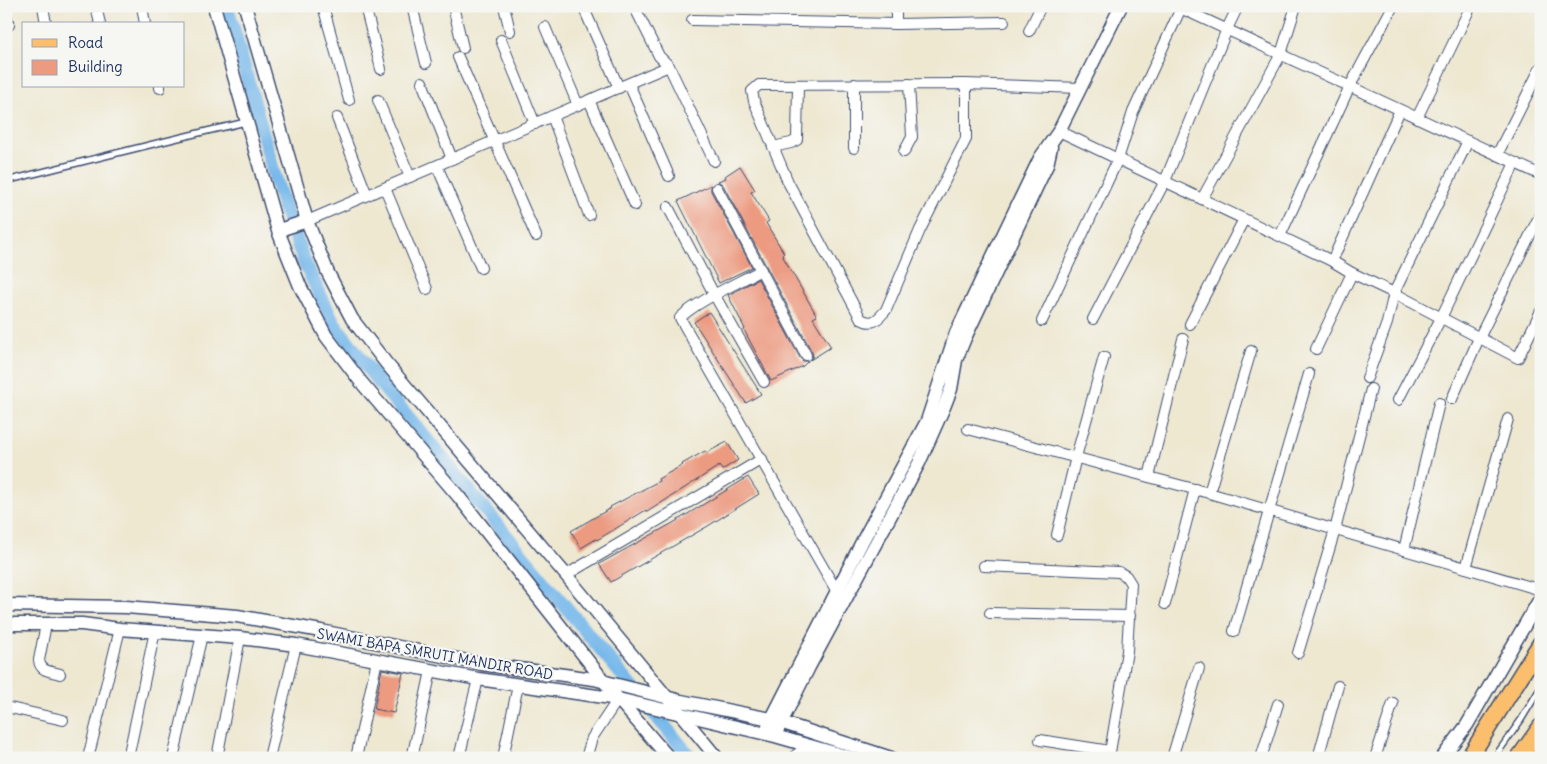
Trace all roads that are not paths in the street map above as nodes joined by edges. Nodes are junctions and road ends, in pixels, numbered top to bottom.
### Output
1 (43, 6) edge
2 (96, 6) edge
3 (142, 6) edge
4 (214, 6) edge
5 (245, 6) edge
6 (323, 6) edge
7 (365, 6) edge
8 (412, 6) edge
9 (453, 6) edge
10 (504, 6) edge
11 (634, 6) edge
12 (896, 6) edge
13 (1042, 6) edge
14 (1121, 6) edge
15 (1238, 6) edge
16 (1296, 6) edge
17 (1393, 6) edge
18 (1470, 6) edge
19 (1180, 7) edge
20 (585, 11) dead end
21 (692, 20) dead end
22 (46, 22) edge
23 (100, 22) edge
24 (145, 22) edge
25 (1004, 22) dead end
26 (896, 24) junction
27 (545, 27) dead end
28 (1227, 29) junction
29 (510, 31) dead end
30 (1030, 32) dead end
31 (501, 40) dead end
32 (1280, 54) junction
33 (426, 63) dead end
34 (669, 66) junction
35 (1541, 67) edge
36 (381, 69) dead end
37 (422, 82) dead end
38 (854, 84) junction
39 (909, 84) junction
40 (966, 84) junction
41 (798, 85) junction
42 (624, 86) junction
43 (1350, 86) junction
44 (1080, 88) junction
45 (349, 100) dead end
46 (378, 100) dead end
47 (590, 100) junction
48 (578, 105) junction
49 (1400, 110) junction
50 (552, 116) junction
51 (337, 118) dead end
52 (1417, 118) junction
53 (247, 121) junction
54 (535, 124) junction
55 (1059, 130) junction
56 (495, 141) junction
57 (1468, 141) junction
58 (773, 147) junction
59 (854, 148) dead end
60 (904, 152) dead end
61 (1497, 155) junction
62 (452, 159) junction
63 (1118, 159) junction
64 (714, 161) dead end
65 (1515, 163) junction
66 (437, 166) junction
67 (1541, 175) edge
68 (669, 176) dead end
69 (410, 177) junction
70 (6, 181) edge
71 (1165, 181) junction
72 (385, 188) junction
73 (717, 188) dead end
74 (367, 195) junction
75 (1202, 199) junction
76 (635, 205) dead end
77 (668, 207) dead end
78 (1541, 213) edge
79 (589, 214) dead end
80 (1244, 218) junction
81 (307, 221) junction
82 (279, 230) junction
83 (536, 236) dead end
84 (1280, 236) junction
85 (1332, 261) junction
86 (481, 268) dead end
87 (761, 270) junction
88 (1352, 273) junction
89 (426, 289) dead end
90 (1394, 293) junction
91 (715, 296) junction
92 (1541, 311) edge
93 (1441, 318) junction
94 (1093, 319) dead end
95 (1042, 321) dead end
96 (1190, 324) dead end
97 (1479, 338) junction
98 (1183, 339) dead end
99 (1316, 350) dead end
100 (1250, 351) dead end
101 (806, 356) dead end
102 (1104, 357) dead end
103 (1309, 374) dead end
104 (1367, 378) dead end
105 (764, 382) dead end
106 (1372, 389) dead end
107 (1452, 399) dead end
108 (1398, 400) dead end
109 (1439, 403) dead end
110 (1508, 419) dead end
111 (968, 429) dead end
112 (1076, 457) junction
113 (762, 459) junction
114 (1149, 477) junction
115 (1195, 489) junction
116 (1209, 493) junction
117 (1269, 510) junction
118 (1335, 530) junction
119 (1057, 535) dead end
120 (1404, 550) junction
121 (984, 566) dead end
122 (1466, 568) junction
123 (566, 575) junction
124 (1541, 590) edge
125 (1541, 596) edge
126 (840, 598) junction
127 (1166, 604) dead end
128 (6, 605) edge
129 (990, 613) dead end
130 (1130, 616) junction
131 (6, 624) edge
132 (46, 624) junction
133 (120, 629) junction
134 (155, 631) junction
135 (1234, 631) dead end
136 (202, 635) junction
137 (240, 638) junction
138 (1541, 643) edge
139 (296, 644) junction
140 (1298, 653) dead end
141 (377, 660) junction
142 (1199, 668) dead end
143 (431, 671) junction
144 (60, 674) dead end
145 (478, 679) junction
146 (605, 682) junction
147 (518, 685) junction
148 (1338, 686) dead end
149 (1541, 687) edge
150 (666, 697) junction
151 (618, 698) junction
152 (1393, 703) dead end
153 (1278, 704) dead end
154 (6, 707) edge
155 (679, 713) junction
156 (63, 720) dead end
157 (776, 721) junction
158 (1541, 727) edge
159 (770, 734) junction
160 (1040, 740) dead end
161 (809, 744) junction
162 (1110, 754) edge
163 (88, 758) edge
164 (128, 758) edge
165 (172, 758) edge
166 (217, 758) edge
167 (269, 758) edge
168 (356, 758) edge
169 (412, 758) edge
170 (459, 758) edge
171 (503, 758) edge
172 (586, 758) edge
173 (669, 758) edge
174 (717, 758) edge
175 (792, 758) edge
176 (852, 758) edge
177 (891, 758) edge
178 (1172, 758) edge
179 (1261, 758) edge
180 (1318, 758) edge
181 (1375, 758) edge
182 (1442, 758) edge
183 (1469, 758) edge
184 (1494, 758) edge
185 (1519, 758) edge

1 - 22 street
2 - 23 street
3 - 24 street
4 - 53 street
5 - 81 street
6 - 45 street
7 - 36 street
8 - 33 street
9 - 56 street
10 - 29 street
11 - 34 street
12 - 26 street
13 - 30 street
14 - 44 street
15 - 28 street
16 - 32 street
17 - 43 street
18 - 52 street
19 - 28 street
19 - 63 street
20 - 42 street
21 - 26 street
25 - 26 street
27 - 48 street
28 - 32 street
28 - 71 street
31 - 54 street
32 - 43 street
32 - 75 street
34 - 42 street
34 - 64 street
35 - 61 street
37 - 62 street
38 - 39 street
38 - 41 street
38 - 59 street
39 - 40 street
39 - 60 street
40 - 44 street
40 - 58 street
41 - 58 street
41 - 58 street
42 - 47 street
42 - 68 street
43 - 49 street
43 - 84 street
44 - 55 street
46 - 69 street
47 - 48 street
47 - 76 street
48 - 50 street
49 - 52 street
49 - 85 street
50 - 54 street
50 - 79 street
51 - 74 street
52 - 57 street
53 - 70 lane
53 - 82 street
54 - 56 street
55 - 63 street
55 - 126 street
56 - 62 street
56 - 83 street
57 - 61 street
57 - 90 street
61 - 65 street
62 - 66 street
63 - 71 street
63 - 95 street
65 - 67 street
65 - 93 street
66 - 69 street
66 - 86 street
69 - 72 street
71 - 75 street
71 - 94 street
72 - 74 street
72 - 89 street
73 - 87 street
74 - 81 street
75 - 80 street
77 - 91 street
78 - 97 street
80 - 84 street
80 - 96 street
81 - 82 street
81 - 123 street
82 - 146 street
84 - 85 street
85 - 88 street
87 - 91 street
87 - 101 street
88 - 90 street
88 - 99 street
90 - 93 street
90 - 104 street
91 - 105 street
91 - 113 street
92 - 97 street
93 - 97 street
93 - 108 street
97 - 107 street
98 - 114 street
100 - 116 street
102 - 112 street
103 - 117 street
106 - 118 street
109 - 120 street
110 - 122 street
111 - 112 street
112 - 114 street
112 - 119 street
113 - 123 street
113 - 126 street
114 - 115 street
115 - 116 street
115 - 127 street
116 - 117 street
117 - 118 street
117 - 135 street
118 - 120 street
118 - 140 street
120 - 122 street
121 - 130 street
122 - 124 street
123 - 150 street
125 - 182 street
126 - 157 street
128 - 146 street
129 - 130 street
130 - 162 street
131 - 132 street, SWAMI BAPA SMRUTI MANDIR ROAD
132 - 133 street, SWAMI BAPA SMRUTI MANDIR ROAD
132 - 144 street
133 - 134 street, SWAMI BAPA SMRUTI MANDIR ROAD
133 - 163 street
134 - 136 street, SWAMI BAPA SMRUTI MANDIR ROAD
134 - 164 street
136 - 137 street, SWAMI BAPA SMRUTI MANDIR ROAD
136 - 165 street
137 - 139 street, SWAMI BAPA SMRUTI MANDIR ROAD
137 - 166 street
138 - 183 main road
139 - 141 street, SWAMI BAPA SMRUTI MANDIR ROAD
139 - 167 street
141 - 143 street, SWAMI BAPA SMRUTI MANDIR ROAD
141 - 168 street
142 - 178 street
143 - 145 street, SWAMI BAPA SMRUTI MANDIR ROAD
143 - 169 street
145 - 147 street, SWAMI BAPA SMRUTI MANDIR ROAD
145 - 170 street
146 - 150 street
146 - 151 street
147 - 151 street, SWAMI BAPA SMRUTI MANDIR ROAD
147 - 171 street
148 - 180 street
149 - 184 lane
150 - 155 street
150 - 157 street
151 - 155 street, SWAMI BAPA SMRUTI MANDIR ROAD
151 - 172 street
151 - 173 street
152 - 181 street
153 - 179 street
154 - 156 street
155 - 159 street, SWAMI BAPA SMRUTI MANDIR ROAD
155 - 174 street
157 - 159 street
157 - 177 street
158 - 185 main road
159 - 161 street, SWAMI BAPA SMRUTI MANDIR ROAD
160 - 162 street
161 - 175 street
161 - 176 street, SWAMI BAPA SMRUTI MANDIR ROAD

